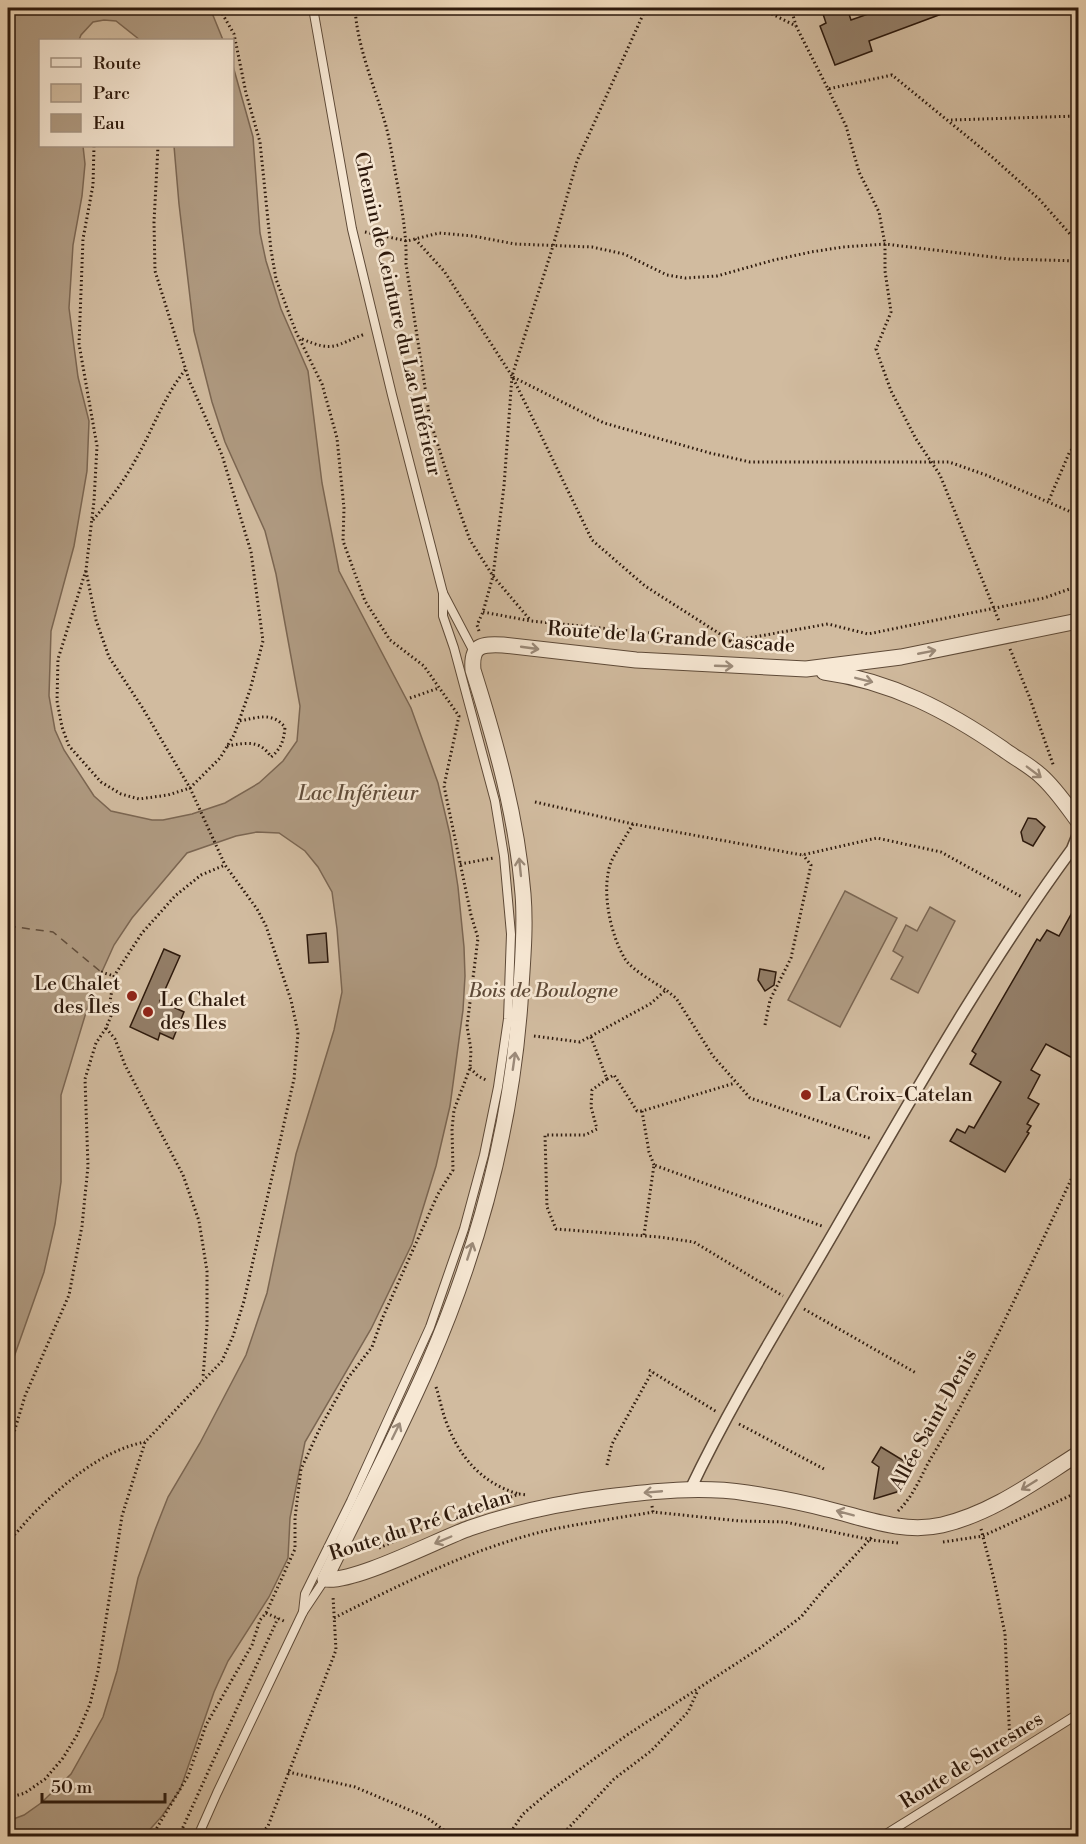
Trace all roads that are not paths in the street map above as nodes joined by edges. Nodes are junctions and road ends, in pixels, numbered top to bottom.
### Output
1 (313, 8) edge
2 (443, 592) junction
3 (1078, 621) edge
4 (474, 652) junction
5 (806, 669) junction
6 (1078, 821) edge
7 (1078, 834) edge
8 (1078, 1454) edge
9 (690, 1490) junction
10 (325, 1579) junction
11 (303, 1612) junction
12 (1078, 1714) edge
13 (198, 1836) edge
14 (883, 1836) edge

1 - 2 lane, Chemin de Ceinture du Lac Inférieur
2 - 4 lane, Chemin de Ceinture du Lac Inférieur
2 - 11 lane, Chemin de Ceinture du Lac Inférieur
5 -> 3 street, Route de la Grande Cascade
4 -> 5 street, Route de la Grande Cascade
10 -> 4 street, Chemin de Ceinture du Lac Inférieur
5 -> 6 street
7 - 9 street
8 -> 9 street, Route du Pré Catelan
9 -> 10 street, Route du Pré Catelan
10 - 11 lane, Chemin de Ceinture du Lac Inférieur
11 - 13 lane, Chemin de Ceinture du Lac Inférieur
12 - 14 lane, Route de Suresnes

